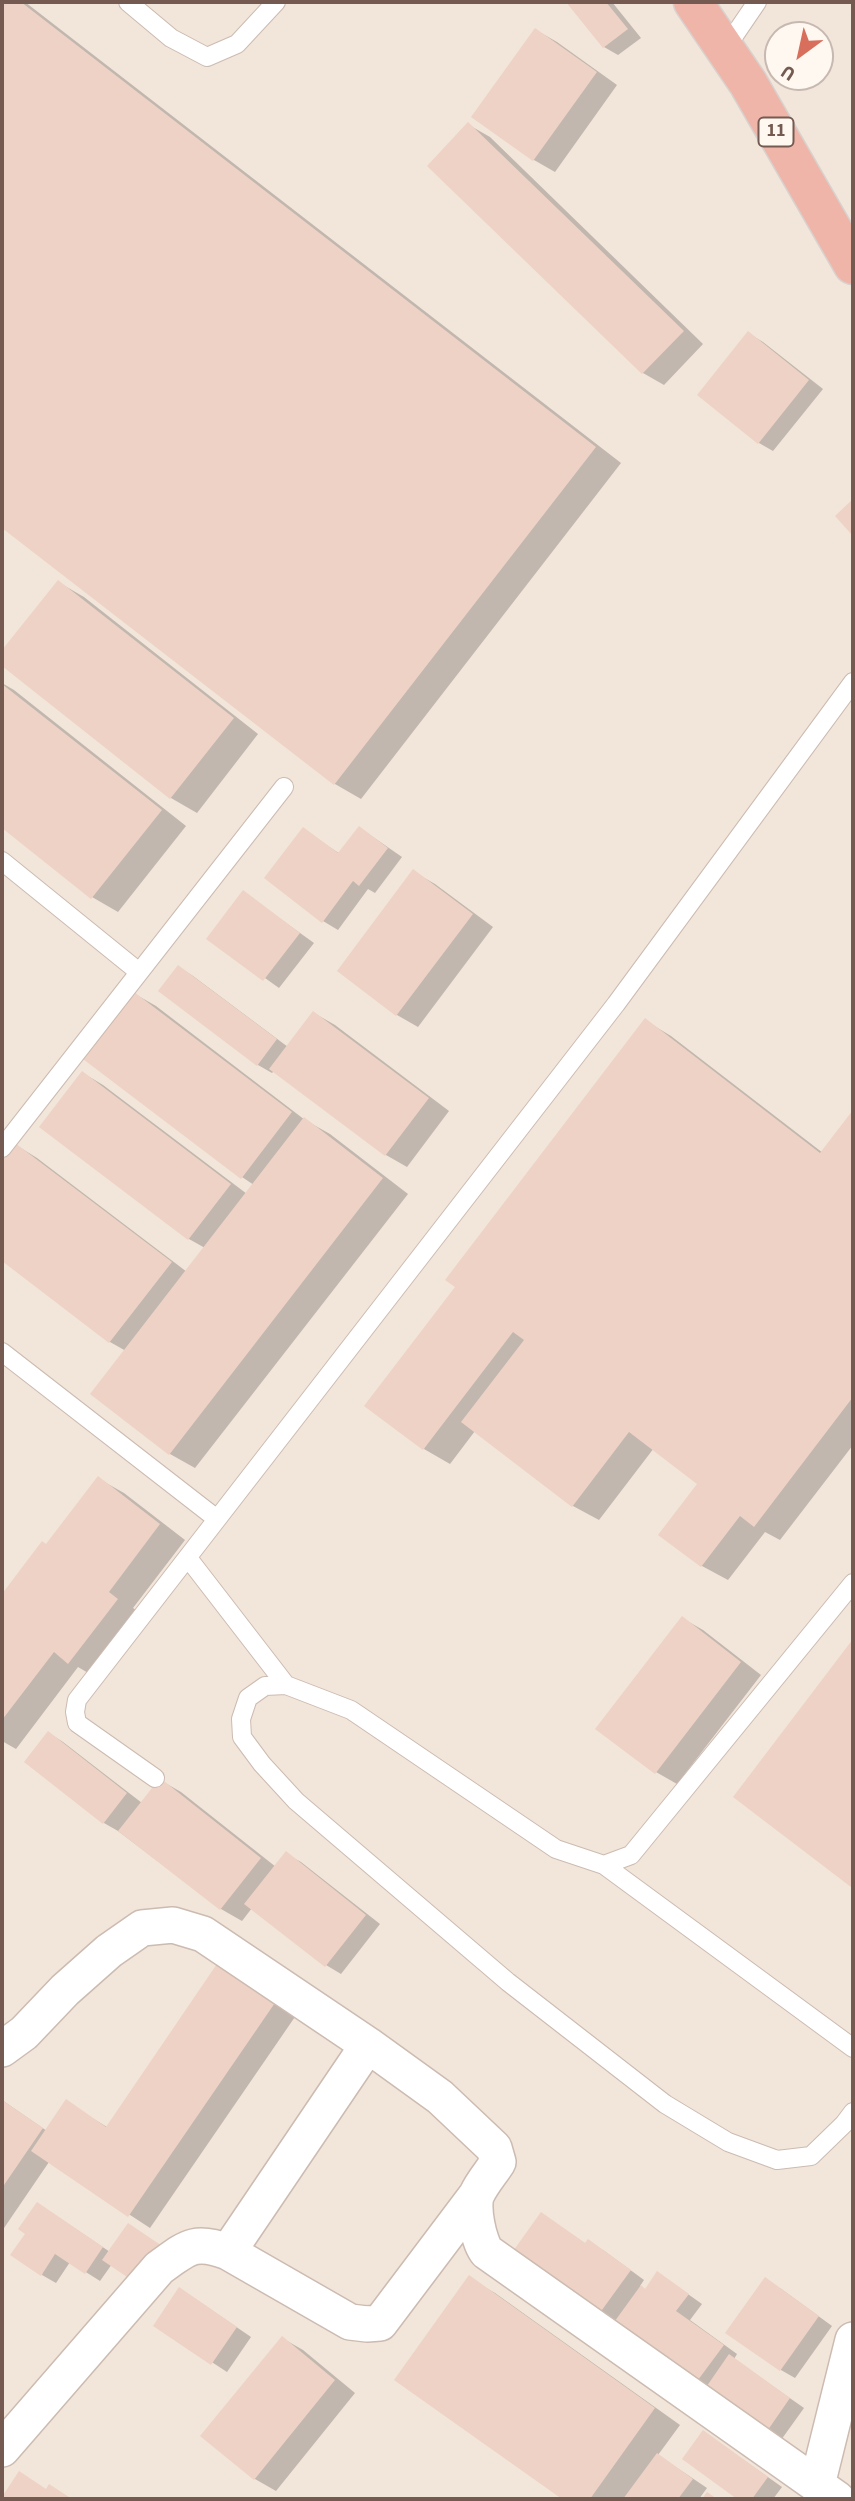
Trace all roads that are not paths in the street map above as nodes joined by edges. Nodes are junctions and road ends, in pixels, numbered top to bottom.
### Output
1 (128, 2) edge
2 (276, 2) edge
3 (693, 2) edge
4 (757, 2) edge
5 (725, 49) junction
6 (853, 265) edge
7 (853, 682) edge
8 (284, 787) dead end
9 (2, 861) edge
10 (139, 972) junction
11 (2, 1148) edge
12 (2, 1352) edge
13 (217, 1519) junction
14 (188, 1558) junction
15 (853, 1583) edge
16 (286, 1685) junction
17 (155, 1778) dead end
18 (604, 1865) junction
19 (368, 2045) junction
20 (853, 2048) edge
21 (2, 2049) edge
22 (853, 2112) edge
23 (475, 2197) junction
24 (229, 2252) junction
25 (853, 2340) edge
26 (2, 2449) edge
27 (827, 2492) edge

1 - 2 lane
3 - 5 highway, 11
4 - 5 lane
5 - 6 highway, 11
7 - 13 lane
8 - 10 lane
9 - 10 lane
10 - 11 lane
12 - 13 lane
13 - 14 lane
14 - 16 lane
14 - 17 lane
15 - 18 lane
16 - 18 lane
16 - 22 lane
18 - 20 lane
19 - 21 street
19 - 23 street
19 - 24 street
23 - 24 street
23 - 27 street
24 - 26 street
25 - 27 street

